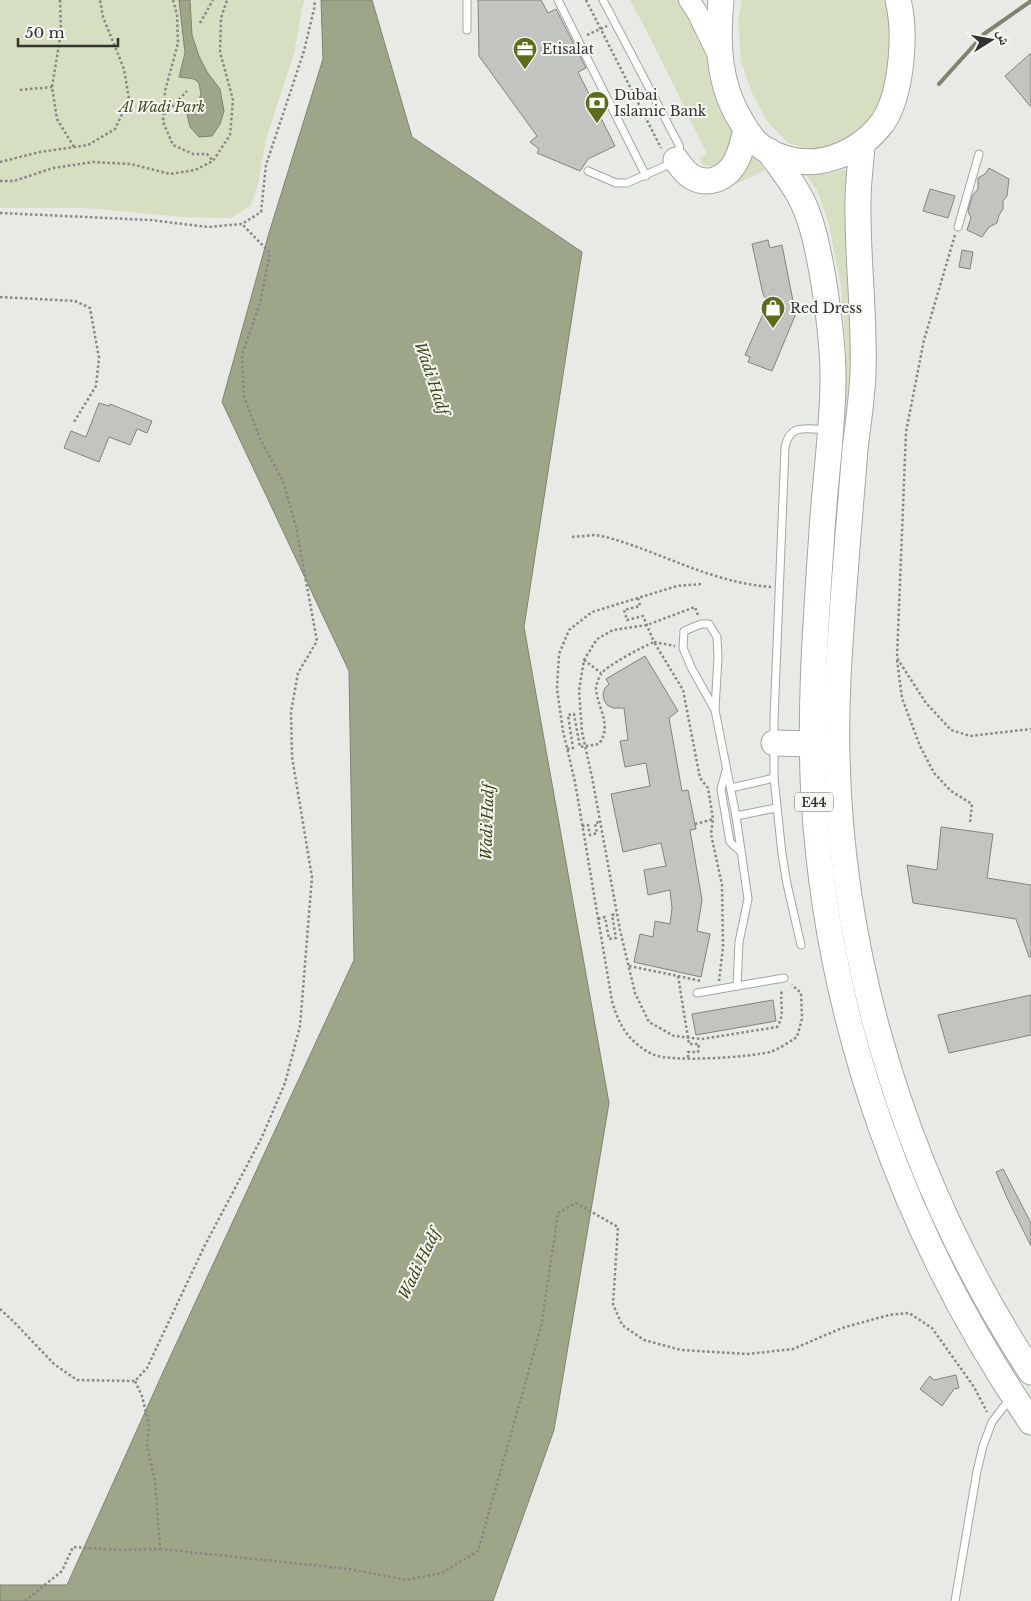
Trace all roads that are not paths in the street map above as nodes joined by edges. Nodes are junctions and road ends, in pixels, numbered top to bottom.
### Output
1 (467, 0) edge
2 (558, 0) edge
3 (603, 0) edge
4 (689, 0) edge
5 (721, 0) edge
6 (898, 0) edge
7 (467, 30) dead end
8 (720, 58) junction
9 (746, 130) junction
10 (862, 144) junction
11 (768, 152) junction
12 (979, 154) dead end
13 (678, 155) junction
14 (588, 171) dead end
15 (646, 176) junction
16 (958, 227) road end
17 (830, 431) junction
18 (857, 433) junction
19 (716, 710) junction
20 (774, 743) junction
21 (813, 744) junction
22 (726, 768) junction
23 (774, 778) junction
24 (731, 788) junction
25 (776, 808) junction
26 (736, 816) junction
27 (741, 852) junction
28 (801, 945) dead end
29 (784, 978) road end
30 (737, 986) junction
31 (697, 993) dead end
32 (1031, 1372) edge
33 (1012, 1395) junction
34 (1031, 1422) edge
35 (955, 1601) edge

1 - 7 lane
2 - 15 lane
3 - 13 lane
4 - 8 main road
5 - 8 highway
6 - 10 highway
8 - 9 highway
9 - 11 highway
9 - 13 highway
10 - 11 highway
10 - 18 highway, E44
11 - 17 highway, E44
12 - 16 lane
13 - 15 lane
14 - 15 lane
17 - 18 highway
17 - 20 lane
17 - 21 highway, E44
18 - 32 highway, E44
19 - 19 lane
19 - 22 lane
20 - 21 highway
20 - 23 lane
21 - 33 highway, E44
22 - 24 lane
22 - 27 lane
23 - 24 lane
23 - 25 lane
24 - 26 lane
25 - 26 lane
25 - 28 lane
26 - 27 lane
27 - 30 lane
29 - 30 lane
30 - 31 lane
33 - 34 highway, E44
33 - 35 lane

